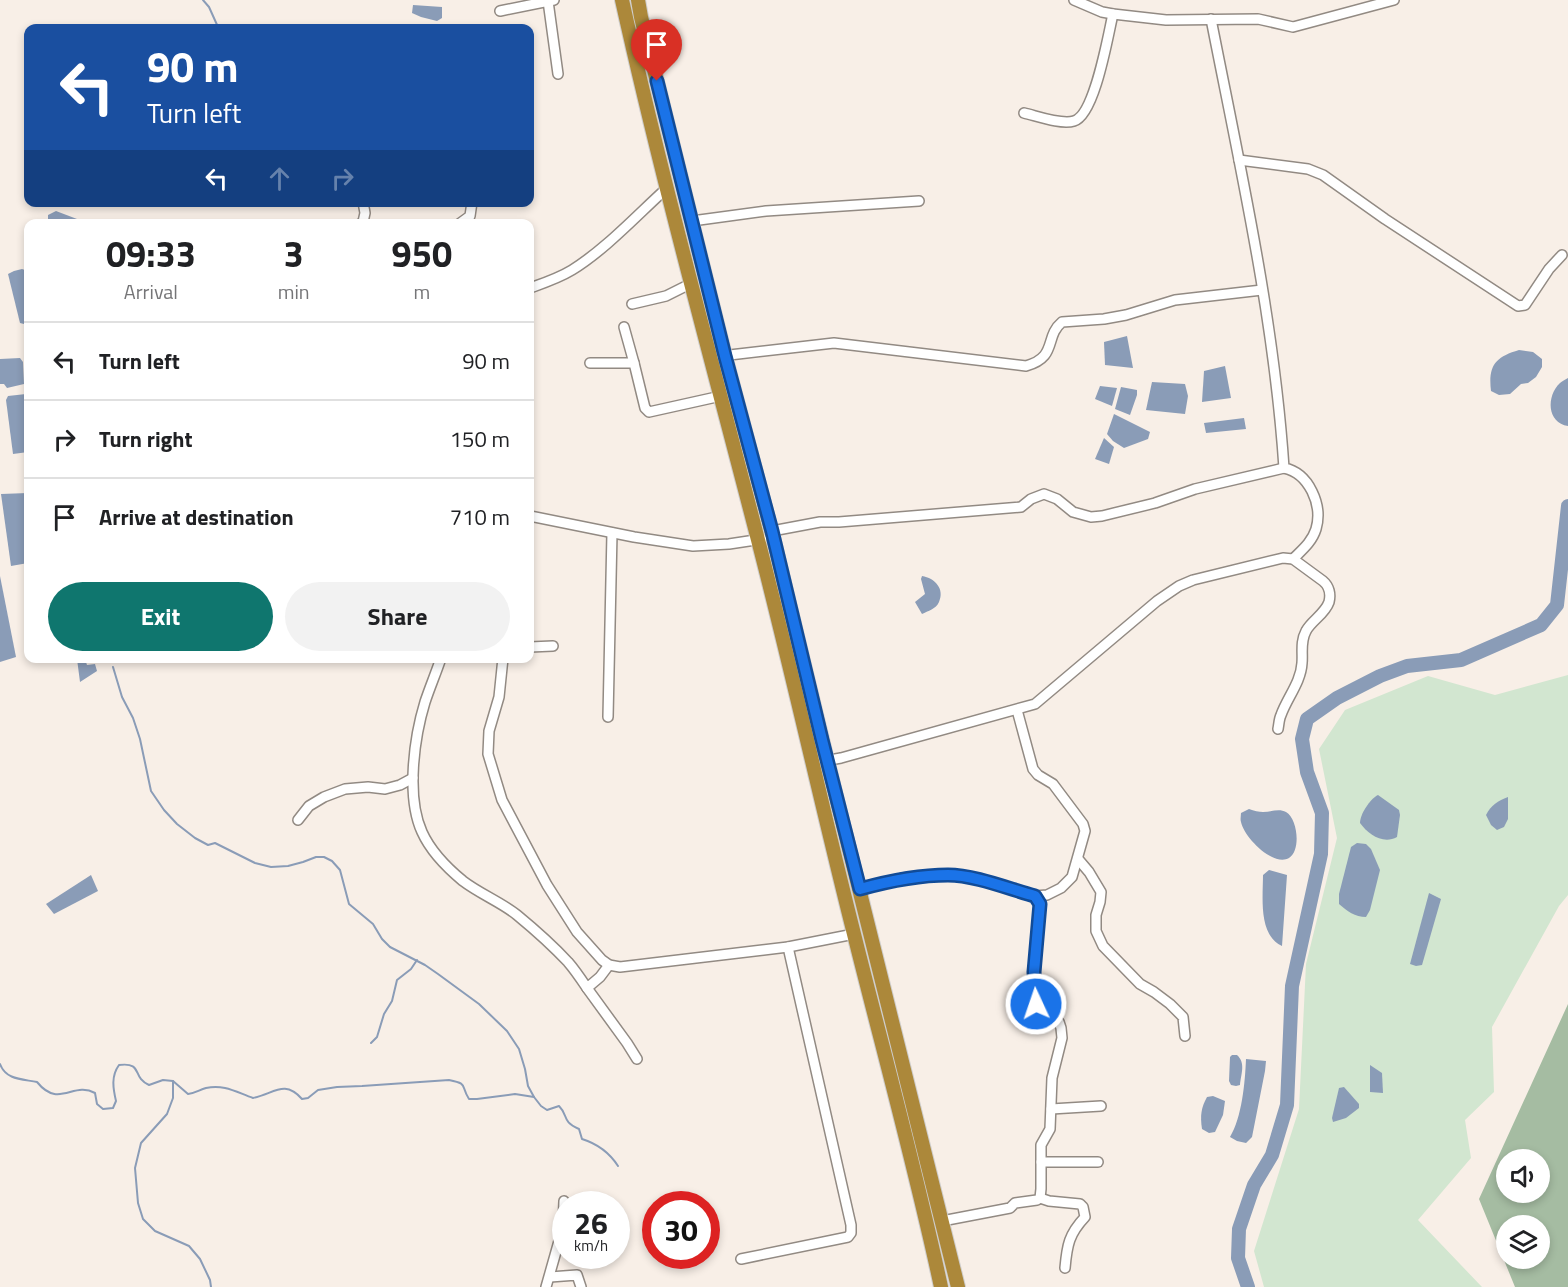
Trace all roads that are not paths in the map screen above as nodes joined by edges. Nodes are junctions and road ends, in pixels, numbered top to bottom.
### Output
1 (622, 0) edge
2 (638, 0) edge
3 (1074, 0) edge
4 (1394, 0) edge
5 (551, 1) edge
6 (500, 11) dead end
7 (1113, 14) junction
8 (1211, 19) junction
9 (558, 74) dead end
10 (1024, 113) dead end
11 (1239, 160) junction
12 (667, 188) junction
13 (919, 201) dead end
14 (692, 221) junction
15 (1562, 255) dead end
16 (692, 283) junction
17 (534, 287) edge
18 (1262, 290) junction
19 (632, 304) dead end
20 (624, 327) dead end
21 (725, 356) junction
22 (710, 357) junction
23 (590, 363) dead end
24 (634, 363) junction
25 (721, 396) junction
26 (1284, 468) junction
27 (534, 517) edge
28 (612, 532) junction
29 (773, 534) junction
30 (758, 540) junction
31 (1293, 559) junction
32 (554, 646) dead end
33 (534, 647) edge
34 (439, 663) edge
35 (502, 663) edge
36 (1017, 710) junction
37 (608, 717) dead end
38 (1278, 729) dead end
39 (827, 760) junction
40 (813, 764) junction
41 (413, 778) junction
42 (298, 820) dead end
43 (1078, 859) junction
44 (860, 889) junction
45 (1035, 896) junction
46 (854, 934) junction
47 (788, 947) junction
48 (609, 965) junction
49 (587, 988) junction
50 (1185, 1036) dead end
51 (637, 1059) dead end
52 (1101, 1106) dead end
53 (1051, 1109) junction
54 (920, 1133) junction
55 (905, 1136) junction
56 (1041, 1162) junction
57 (1098, 1162) dead end
58 (1040, 1198) junction
59 (942, 1221) junction
60 (741, 1259) dead end
61 (1065, 1268) dead end
62 (552, 1269) edge
63 (550, 1277) junction
64 (546, 1287) edge
65 (582, 1287) edge
66 (941, 1287) edge
67 (958, 1287) edge

1 - 12 highway
2 - 14 highway
3 - 7 street
4 - 8 street
5 - 6 street
5 - 9 street
7 - 8 street
7 - 10 street
8 - 11 street
11 - 15 street
11 - 18 street
12 - 16 highway
12 - 17 street
13 - 14 street
14 - 21 highway
16 - 19 street
16 - 22 highway
18 - 21 street
18 - 26 street
20 - 24 street
21 - 22 street
21 - 29 highway
22 - 25 highway
23 - 24 street
24 - 25 street
25 - 30 highway
26 - 29 street
26 - 31 street
27 - 28 street
28 - 30 street
28 - 37 street
29 - 30 street
29 - 39 highway
30 - 40 highway
31 - 36 street
31 - 38 street
32 - 33 street
34 - 41 street
35 - 48 street
36 - 39 street
36 - 43 street
39 - 40 street
39 - 44 highway
40 - 46 highway
41 - 42 street
41 - 49 street
43 - 45 street
43 - 50 street
44 - 45 street
44 - 54 highway
45 - 53 street
46 - 47 street
46 - 55 highway
47 - 48 street
47 - 60 street
48 - 49 street
49 - 51 street
52 - 53 street
53 - 56 street
54 - 55 highway
54 - 59 highway
55 - 66 highway
56 - 57 street
56 - 58 street
58 - 59 street
58 - 61 street
59 - 67 highway
62 - 63 street
63 - 64 street
63 - 65 street

